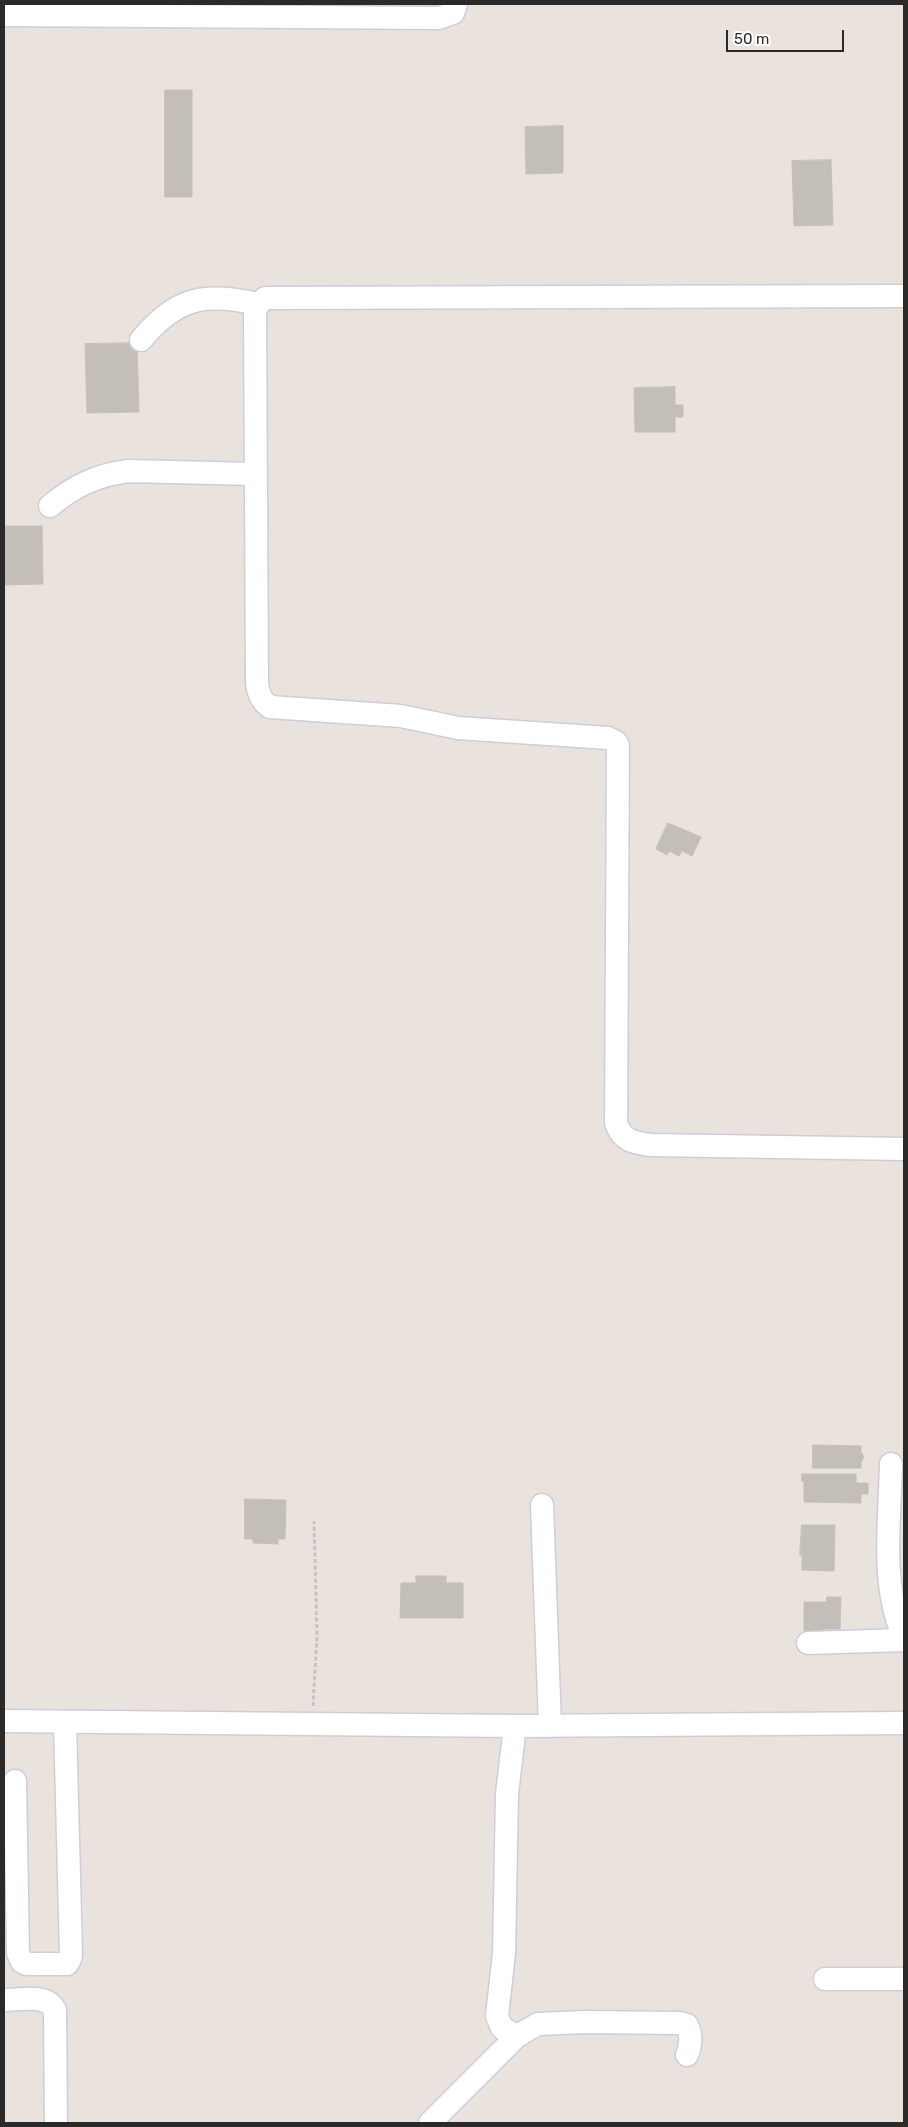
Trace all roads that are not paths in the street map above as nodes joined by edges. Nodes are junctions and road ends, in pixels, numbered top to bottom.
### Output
1 (456, 4) edge
2 (79, 10) edge
3 (4, 15) edge
4 (904, 296) edge
5 (258, 304) junction
6 (141, 340) dead end
7 (255, 474) junction
8 (50, 506) dead end
9 (904, 1149) edge
10 (891, 1464) dead end
11 (542, 1505) dead end
12 (904, 1638) edge
13 (808, 1643) dead end
14 (4, 1721) edge
15 (65, 1722) junction
16 (904, 1723) edge
17 (514, 1726) junction
18 (550, 1726) junction
19 (15, 1781) dead end
20 (825, 1979) dead end
21 (904, 1979) edge
22 (4, 2000) edge
23 (517, 2036) junction
24 (687, 2055) dead end
25 (56, 2123) edge
26 (430, 2123) edge

1 - 2 street
2 - 3 street
4 - 5 street
5 - 6 street
5 - 7 street
7 - 8 street
7 - 9 street
10 - 12 street
11 - 18 street
12 - 13 street
14 - 15 street
15 - 17 street
15 - 19 street
16 - 18 street
17 - 18 street
17 - 23 street
20 - 21 street
22 - 25 street
23 - 24 street
23 - 26 street

